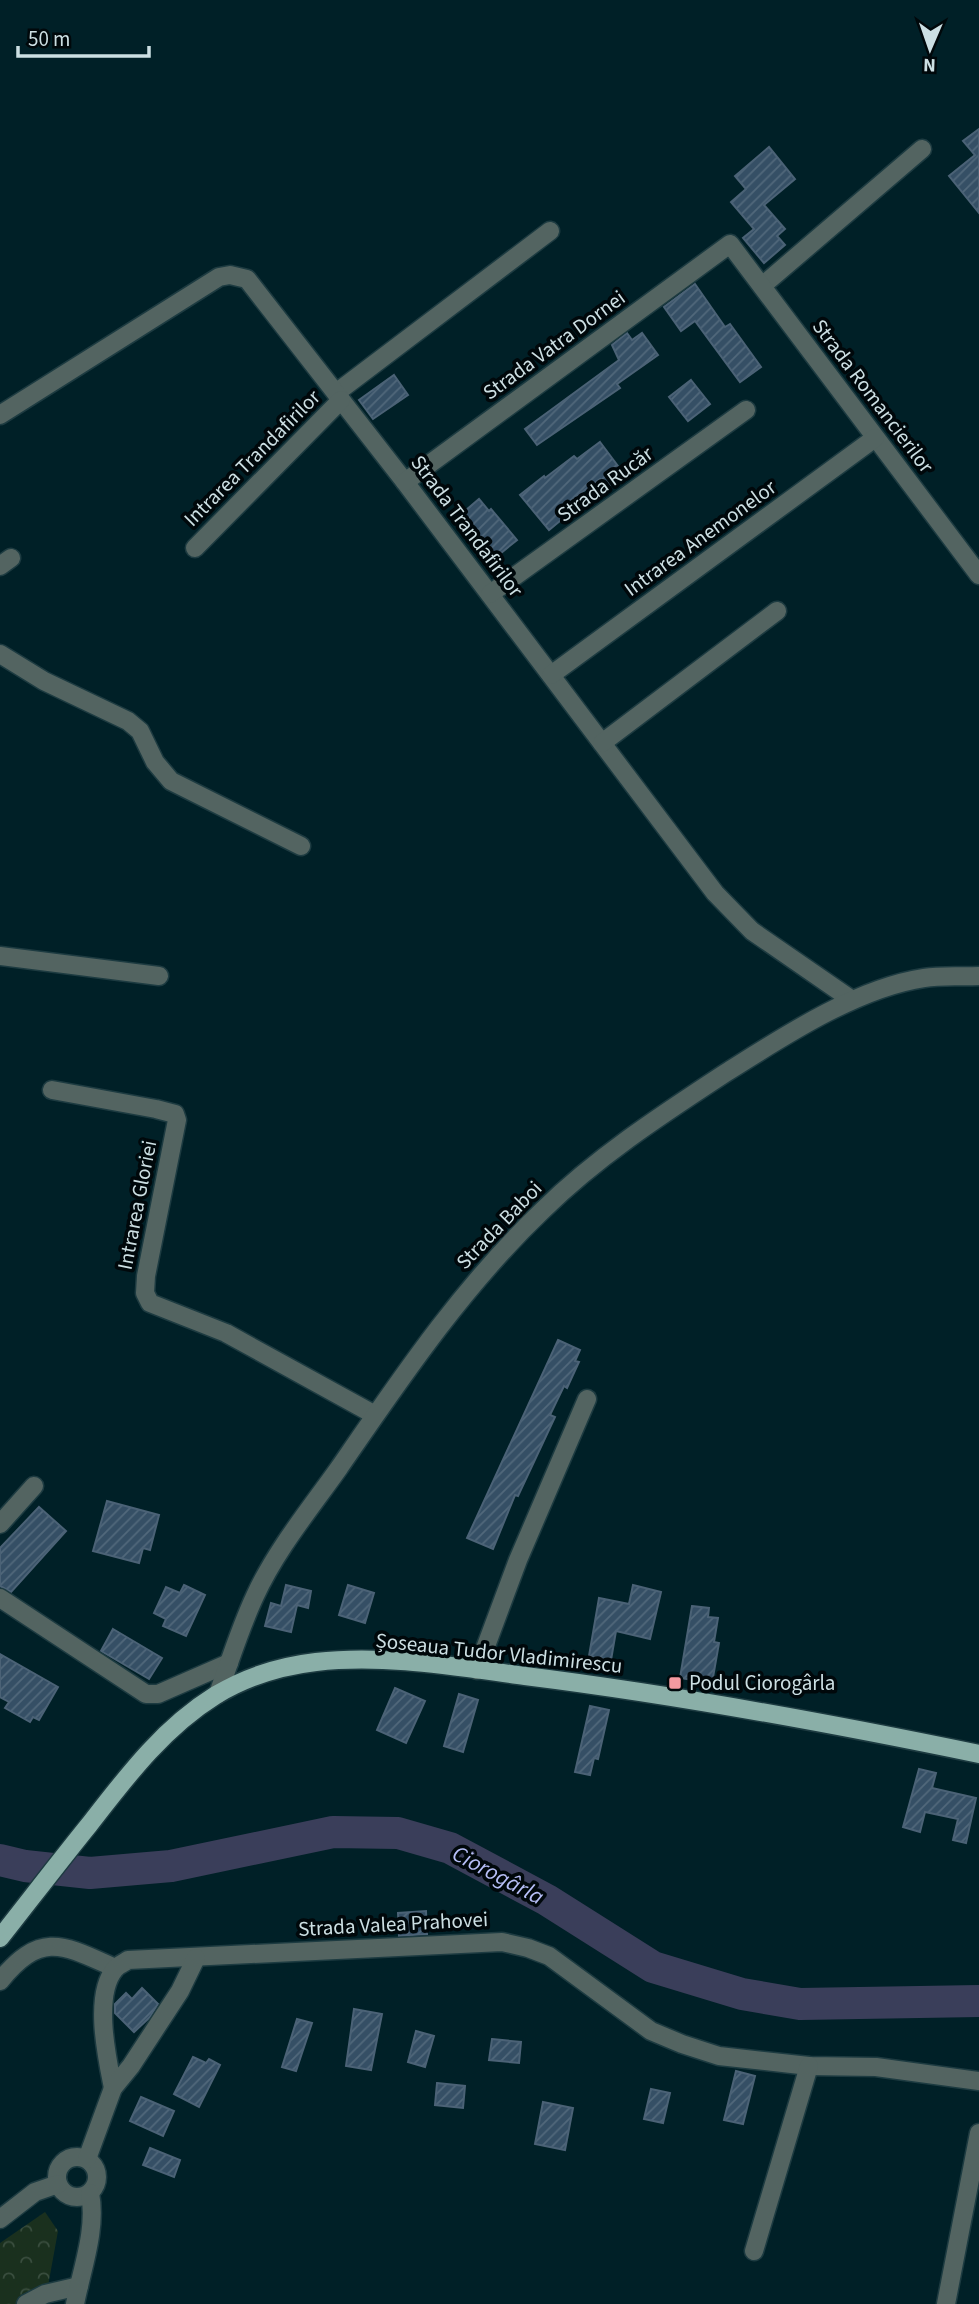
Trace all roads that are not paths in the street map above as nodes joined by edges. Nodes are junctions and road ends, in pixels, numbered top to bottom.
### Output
1 (922, 149) dead end
2 (550, 231) dead end
3 (730, 244) joint
4 (762, 286) junction
5 (339, 397) junction
6 (746, 410) dead end
7 (0, 415) edge
8 (875, 438) junction
9 (405, 482) junction
10 (195, 548) dead end
11 (979, 575) edge
12 (490, 594) junction
13 (777, 611) dead end
14 (0, 654) edge
15 (551, 675) junction
16 (602, 743) junction
17 (300, 846) dead end
18 (0, 956) edge
19 (159, 976) dead end
20 (979, 976) edge
21 (852, 1000) junction
22 (52, 1090) dead end
23 (587, 1399) dead end
24 (375, 1415) junction
25 (34, 1486) dead end
26 (0, 1524) edge
27 (0, 1598) edge
28 (229, 1663) junction
29 (477, 1670) junction
30 (218, 1694) junction
31 (979, 1754) edge
32 (0, 1938) edge
33 (196, 1958) junction
34 (115, 1968) junction
35 (0, 1981) edge
36 (809, 2066) junction
37 (979, 2081) edge
38 (113, 2088) junction
39 (979, 2133) edge
40 (87, 2159) junction
41 (58, 2184) junction
42 (90, 2193) junction
43 (0, 2219) edge
44 (754, 2251) dead end
45 (79, 2286) junction
46 (26, 2304) edge
47 (75, 2304) edge
48 (946, 2304) edge

1 - 4 street
2 - 5 street, Intrarea Trandafirilor
3 - 4 street, Strada Romancierilor
3 - 9 street, Strada Vatra Dornei
4 - 8 street, Strada Romancierilor
5 - 7 street, Strada Trandafirilor
5 - 9 street, Strada Trandafirilor
5 - 10 street, Intrarea Trandafirilor
6 - 12 street, Strada Rucăr
8 - 11 street, Strada Romancierilor
8 - 15 street, Intrarea Anemonelor
9 - 12 street, Strada Trandafirilor
12 - 15 street, Strada Trandafirilor
13 - 16 street
14 - 17 street
15 - 16 street, Strada Trandafirilor
16 - 21 street, Strada Trandafirilor
18 - 19 street
20 - 21 street, Strada Baboi
21 - 24 street, Strada Baboi
22 - 24 street, Intrarea Gloriei
23 - 29 street
24 - 28 street, Strada Baboi
25 - 26 street
27 - 28 street
28 - 30 street, Strada Baboi
29 - 30 main road, Șoseaua Tudor Vladimirescu
29 - 31 main road, Șoseaua Tudor Vladimirescu
30 - 32 main road, Șoseaua Tudor Vladimirescu
33 - 34 street, Strada Valea Prahovei
33 - 36 street, Strada Valea Prahovei
33 - 38 street
34 - 35 street
34 - 38 street
36 - 37 street, Strada Valea Prahovei
36 - 44 street
38 - 40 street
39 - 48 street
40 - 41 street
40 - 42 street
41 - 42 street
41 - 43 street
42 - 45 street
45 - 46 street
45 - 47 street

